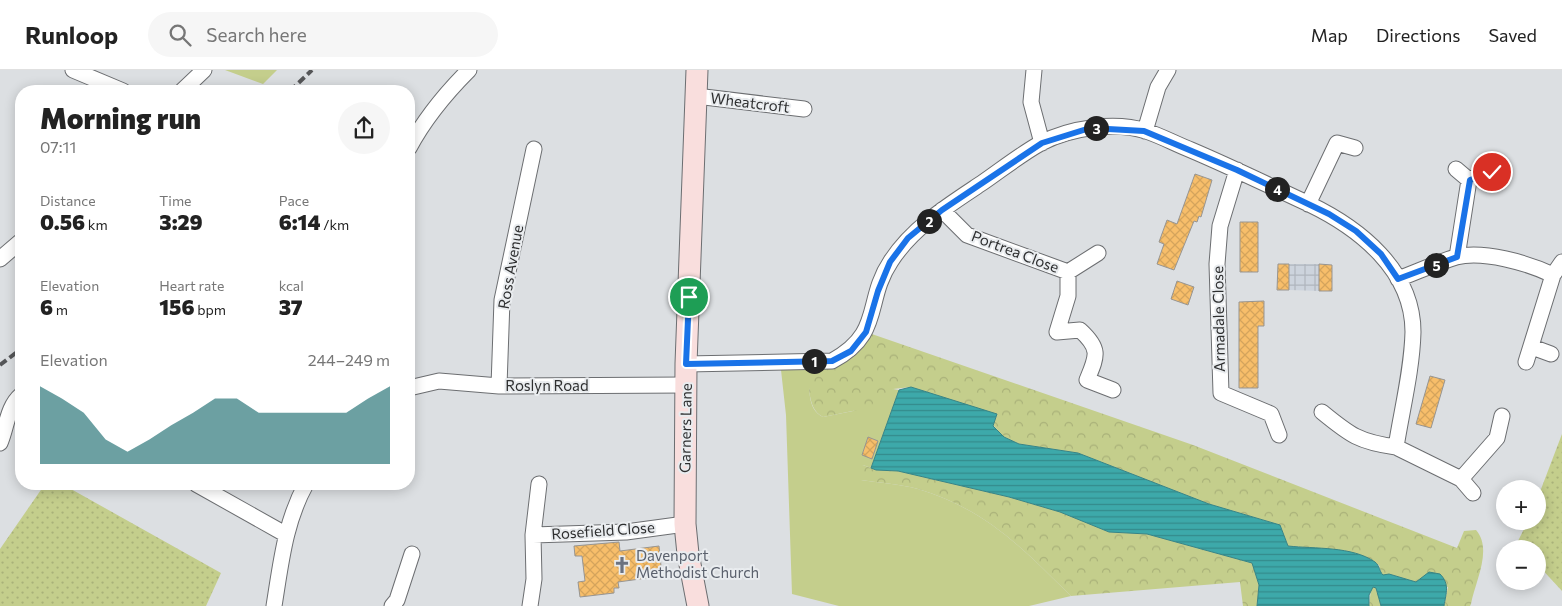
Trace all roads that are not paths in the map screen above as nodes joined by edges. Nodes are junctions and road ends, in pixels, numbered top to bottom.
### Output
1 (73, 70) edge
2 (204, 70) edge
3 (468, 70) edge
4 (697, 70) edge
5 (1034, 70) edge
6 (1168, 70) edge
7 (109, 85) edge
8 (188, 85) edge
9 (696, 96) junction
10 (804, 110) dead end
11 (1144, 131) junction
12 (415, 137) edge
13 (1042, 143) junction
14 (1355, 148) dead end
15 (534, 149) dead end
16 (1237, 170) junction
17 (1456, 170) dead end
18 (1492, 172) dead end
19 (1470, 180) junction
20 (1308, 204) junction
21 (942, 210) junction
22 (15, 246) edge
23 (1098, 253) dead end
24 (1457, 257) junction
25 (0, 259) edge
26 (1562, 262) edge
27 (1068, 272) junction
28 (1552, 275) junction
29 (1398, 279) junction
30 (1532, 347) junction
31 (1550, 354) dead end
32 (1526, 362) dead end
33 (686, 364) junction
34 (686, 385) junction
35 (499, 386) junction
36 (415, 387) edge
37 (1113, 390) dead end
38 (15, 400) edge
39 (1322, 412) dead end
40 (1502, 416) dead end
41 (1279, 435) dead end
42 (0, 443) edge
43 (1396, 447) junction
44 (1462, 479) junction
45 (539, 484) dead end
46 (207, 490) edge
47 (302, 490) edge
48 (1473, 493) dead end
49 (685, 524) junction
50 (285, 534) junction
51 (533, 535) junction
52 (412, 554) dead end
53 (274, 606) edge
54 (392, 606) edge
55 (530, 606) edge
56 (698, 606) edge

1 - 7 street
2 - 8 street
3 - 12 street
4 - 9 street, Garners Lane
5 - 13 street
6 - 11 street
9 - 10 street, Wheatcroft
9 - 33 street, Garners Lane
11 - 13 street
11 - 16 street
13 - 21 street
14 - 20 street
15 - 35 street, Ross Avenue
16 - 20 street
16 - 41 street, Armadale Close
17 - 19 street
18 - 19 street
19 - 24 street
20 - 29 street
21 - 27 street, Portrea Close
21 - 33 street
22 - 25 street
23 - 27 street, Portrea Close
24 - 28 street
24 - 29 street
26 - 28 street
27 - 37 street, Portrea Close
28 - 30 street
29 - 43 street
30 - 31 street
30 - 32 street
33 - 34 street, Garners Lane
34 - 35 street, Roslyn Road
34 - 49 street, Garners Lane
35 - 36 street, Roslyn Road
38 - 42 street
39 - 43 street
40 - 44 street
43 - 44 street
44 - 48 street
45 - 51 street
46 - 50 street
47 - 50 street
49 - 51 street, Rosefield Close
49 - 56 street, Garners Lane
50 - 53 street
51 - 55 street, Rosefield Close
52 - 54 street

